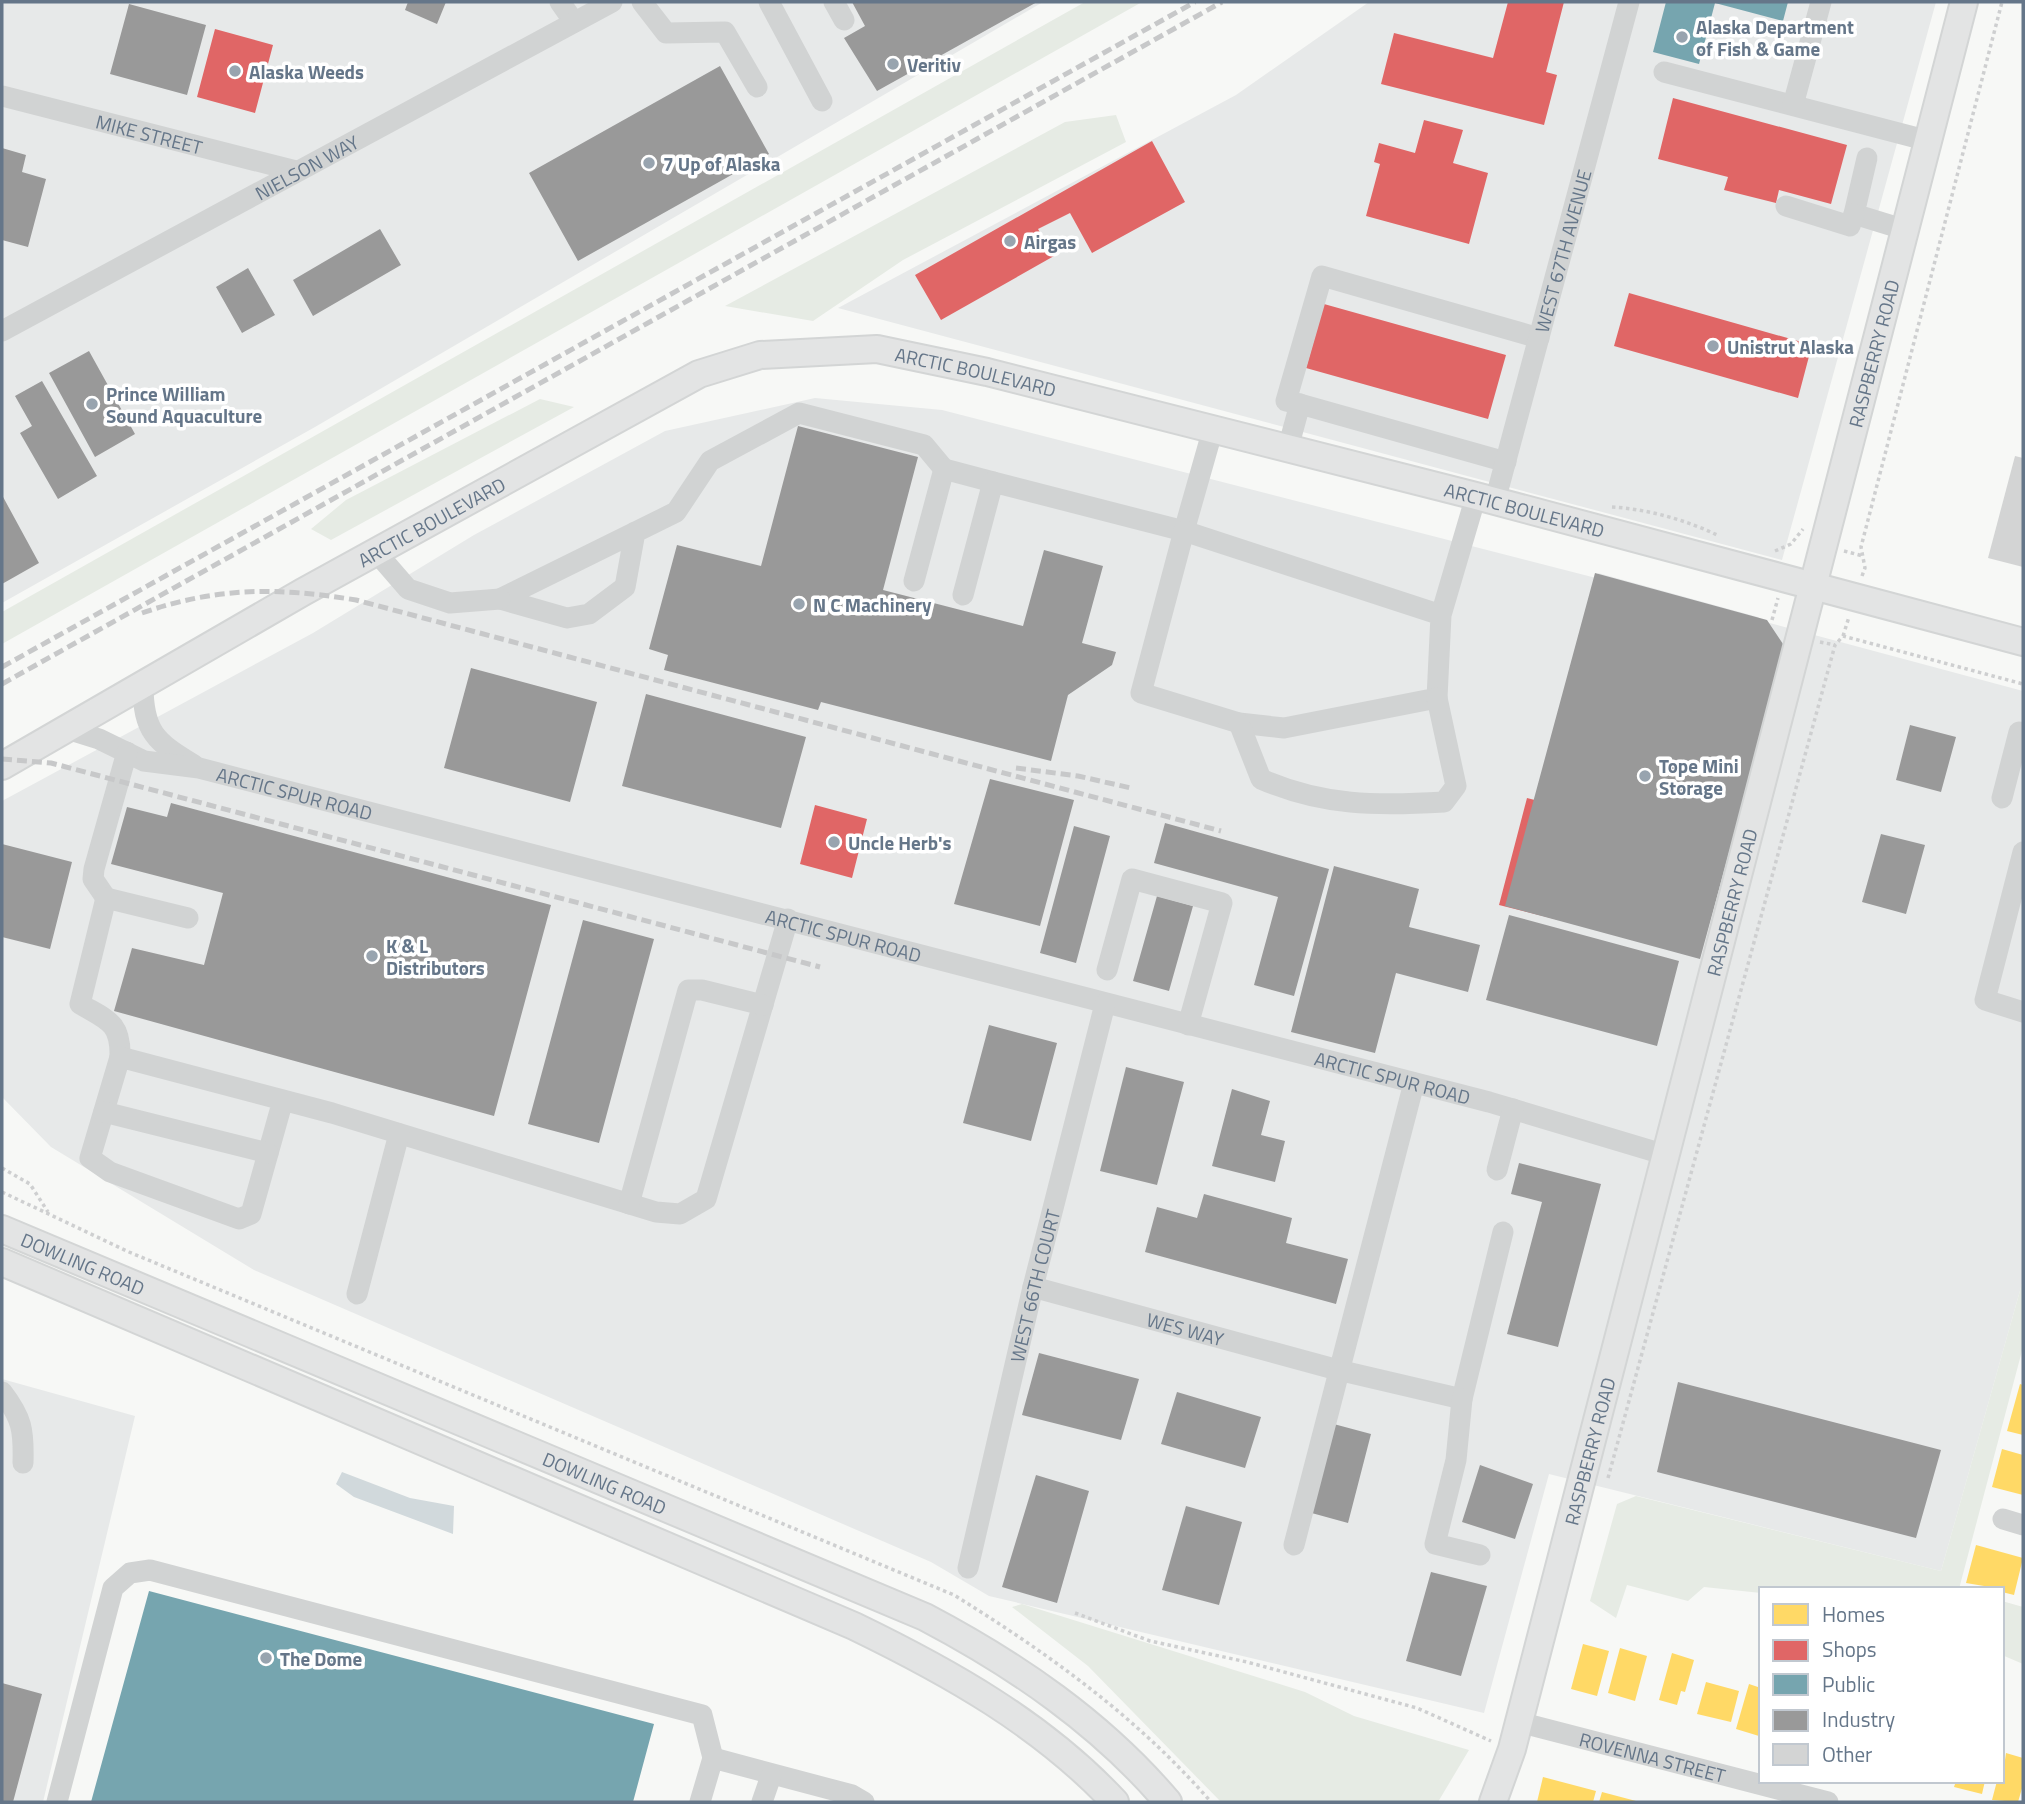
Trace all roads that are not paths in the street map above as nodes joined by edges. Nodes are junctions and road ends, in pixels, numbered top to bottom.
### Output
1 (560, 2) edge
2 (612, 2) edge
3 (642, 2) edge
4 (769, 2) edge
5 (1629, 2) edge
6 (1821, 2) edge
7 (1964, 2) edge
8 (574, 22) junction
9 (1664, 72) dead end
10 (757, 87) dead end
11 (2, 96) edge
12 (822, 101) dead end
13 (1793, 105) junction
14 (1929, 141) junction
15 (1867, 158) dead end
16 (296, 172) junction
17 (1786, 206) dead end
18 (1854, 214) junction
19 (1906, 230) junction
20 (2, 331) edge
21 (1539, 338) junction
22 (1300, 404) junction
23 (1213, 429) junction
24 (1288, 448) junction
25 (1506, 462) junction
26 (944, 469) junction
27 (993, 482) junction
28 (1486, 499) junction
29 (1184, 531) junction
30 (635, 532) junction
31 (376, 552) junction
32 (914, 581) dead end
33 (1814, 586) junction
34 (963, 595) dead end
35 (500, 599) junction
36 (1441, 615) junction
37 (2023, 642) edge
38 (143, 685) junction
39 (1437, 698) junction
40 (1239, 723) junction
41 (67, 729) junction
42 (2023, 733) edge
43 (127, 752) junction
44 (2, 766) edge
45 (199, 768) junction
46 (2002, 798) dead end
47 (2022, 858) edge
48 (106, 898) junction
49 (188, 918) dead end
50 (788, 919) junction
51 (1107, 970) dead end
52 (1105, 1003) junction
53 (763, 1005) junction
54 (2023, 1012) edge
55 (1188, 1025) junction
56 (120, 1057) junction
57 (1414, 1083) junction
58 (283, 1100) junction
59 (1513, 1110) junction
60 (104, 1112) junction
61 (399, 1134) junction
62 (268, 1153) junction
63 (1666, 1156) junction
64 (1497, 1170) dead end
65 (629, 1204) junction
66 (2, 1229) edge
67 (1503, 1233) dead end
68 (2, 1262) edge
69 (1033, 1287) junction
70 (357, 1294) dead end
71 (1338, 1370) junction
72 (2, 1392) edge
73 (1462, 1399) junction
74 (23, 1463) dead end
75 (1294, 1545) dead end
76 (1480, 1555) dead end
77 (968, 1568) dead end
78 (1520, 1722) junction
79 (713, 1758) junction
80 (771, 1776) junction
81 (57, 1802) edge
82 (700, 1802) edge
83 (762, 1802) edge
84 (864, 1802) edge
85 (1115, 1802) edge
86 (1168, 1802) edge
87 (1493, 1802) edge
88 (1828, 1802) edge

1 - 8 street
2 - 8 street, NIELSON WAY
3 - 10 street
4 - 12 street
5 - 21 street, WEST 67TH AVENUE
6 - 13 street
7 - 14 main road, RASPBERRY ROAD
8 - 16 street, NIELSON WAY
9 - 13 street
11 - 16 street, MIKE STREET
13 - 14 street
14 - 19 main road, RASPBERRY ROAD
15 - 18 street
16 - 20 street, NIELSON WAY
17 - 18 street
18 - 19 street
19 - 33 main road, RASPBERRY ROAD
21 - 22 street
21 - 25 street, WEST 67TH AVENUE
22 - 24 street
22 - 25 street
23 - 24 main road, ARCTIC BOULEVARD
23 - 29 street
23 - 31 main road, ARCTIC BOULEVARD
24 - 28 main road, ARCTIC BOULEVARD
25 - 28 street, WEST 67TH AVENUE
26 - 27 street
26 - 30 street
26 - 32 street
27 - 29 street
27 - 34 street
28 - 33 main road, ARCTIC BOULEVARD
28 - 36 street, WEST 67TH AVENUE
29 - 36 street
29 - 40 street
30 - 35 street
30 - 35 street
31 - 35 street
31 - 38 main road, ARCTIC BOULEVARD
33 - 37 main road, ARCTIC BOULEVARD
33 - 63 main road, RASPBERRY ROAD
36 - 39 street, WEST 67TH AVENUE
38 - 41 main road, ARCTIC BOULEVARD
38 - 45 street, ARCTIC SPUR ROAD
39 - 40 street
39 - 40 street, WEST 67TH AVENUE
41 - 43 street, ARCTIC SPUR ROAD
41 - 44 main road, ARCTIC BOULEVARD
42 - 46 street
43 - 45 street, ARCTIC SPUR ROAD
43 - 48 street
45 - 50 street, ARCTIC SPUR ROAD
47 - 54 street
48 - 49 street
48 - 56 street
50 - 52 street, ARCTIC SPUR ROAD
50 - 53 street
51 - 55 street
52 - 55 street, ARCTIC SPUR ROAD
52 - 69 street, WEST 66TH COURT
53 - 65 street
53 - 65 street
55 - 57 street, ARCTIC SPUR ROAD
56 - 58 street
56 - 60 street
57 - 59 street, ARCTIC SPUR ROAD
57 - 71 street
58 - 61 street
58 - 62 street
59 - 63 street, ARCTIC SPUR ROAD
59 - 64 street
60 - 62 street
60 - 62 street
61 - 65 street
61 - 70 street
63 - 78 main road, RASPBERRY ROAD
66 - 86 main road, DOWLING ROAD
67 - 73 street
68 - 85 main road, DOWLING ROAD
69 - 71 street, WES WAY
69 - 77 street, WEST 66TH COURT
71 - 73 street, WES WAY
71 - 75 street
72 - 74 street
73 - 76 street
78 - 87 main road, RASPBERRY ROAD
78 - 88 street, ROVENNA STREET
79 - 80 street
79 - 81 street
79 - 82 street
80 - 83 street
80 - 84 street

